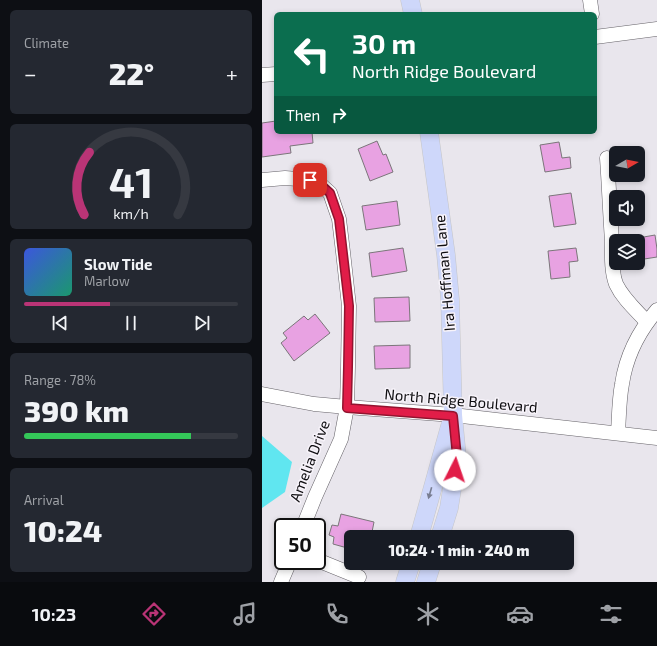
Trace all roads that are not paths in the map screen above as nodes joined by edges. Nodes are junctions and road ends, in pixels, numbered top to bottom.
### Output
1 (410, 0) edge
2 (590, 0) edge
3 (413, 12) edge
4 (592, 12) edge
5 (657, 29) edge
6 (597, 37) edge
7 (274, 74) edge
8 (262, 75) edge
9 (429, 134) edge
10 (606, 158) dead end
11 (262, 180) edge
12 (657, 310) edge
13 (647, 322) junction
14 (262, 394) edge
15 (347, 408) junction
16 (453, 416) junction
17 (618, 433) junction
18 (657, 438) edge
19 (307, 518) edge
20 (421, 530) edge
21 (442, 530) edge
22 (326, 564) edge
23 (286, 570) edge
24 (409, 570) edge
25 (359, 577) dead end
26 (281, 582) edge
27 (405, 582) edge

1 - 3 main road
2 - 4 street
5 - 6 street
7 - 8 street
9 - 16 main road, Ira Hoffman Lane
10 - 13 street
11 - 15 street, Amelia Drive
12 - 13 street
13 - 17 street
14 - 15 street, North Ridge Boulevard
15 - 16 street, North Ridge Boulevard
15 - 19 street, Amelia Drive
16 - 17 street, North Ridge Boulevard
16 -> 20 main road, Ira Hoffman Lane
16 - 21 main road, Ira Hoffman Lane
17 - 18 street, North Ridge Boulevard
22 - 25 street
23 - 26 street
24 - 27 main road

